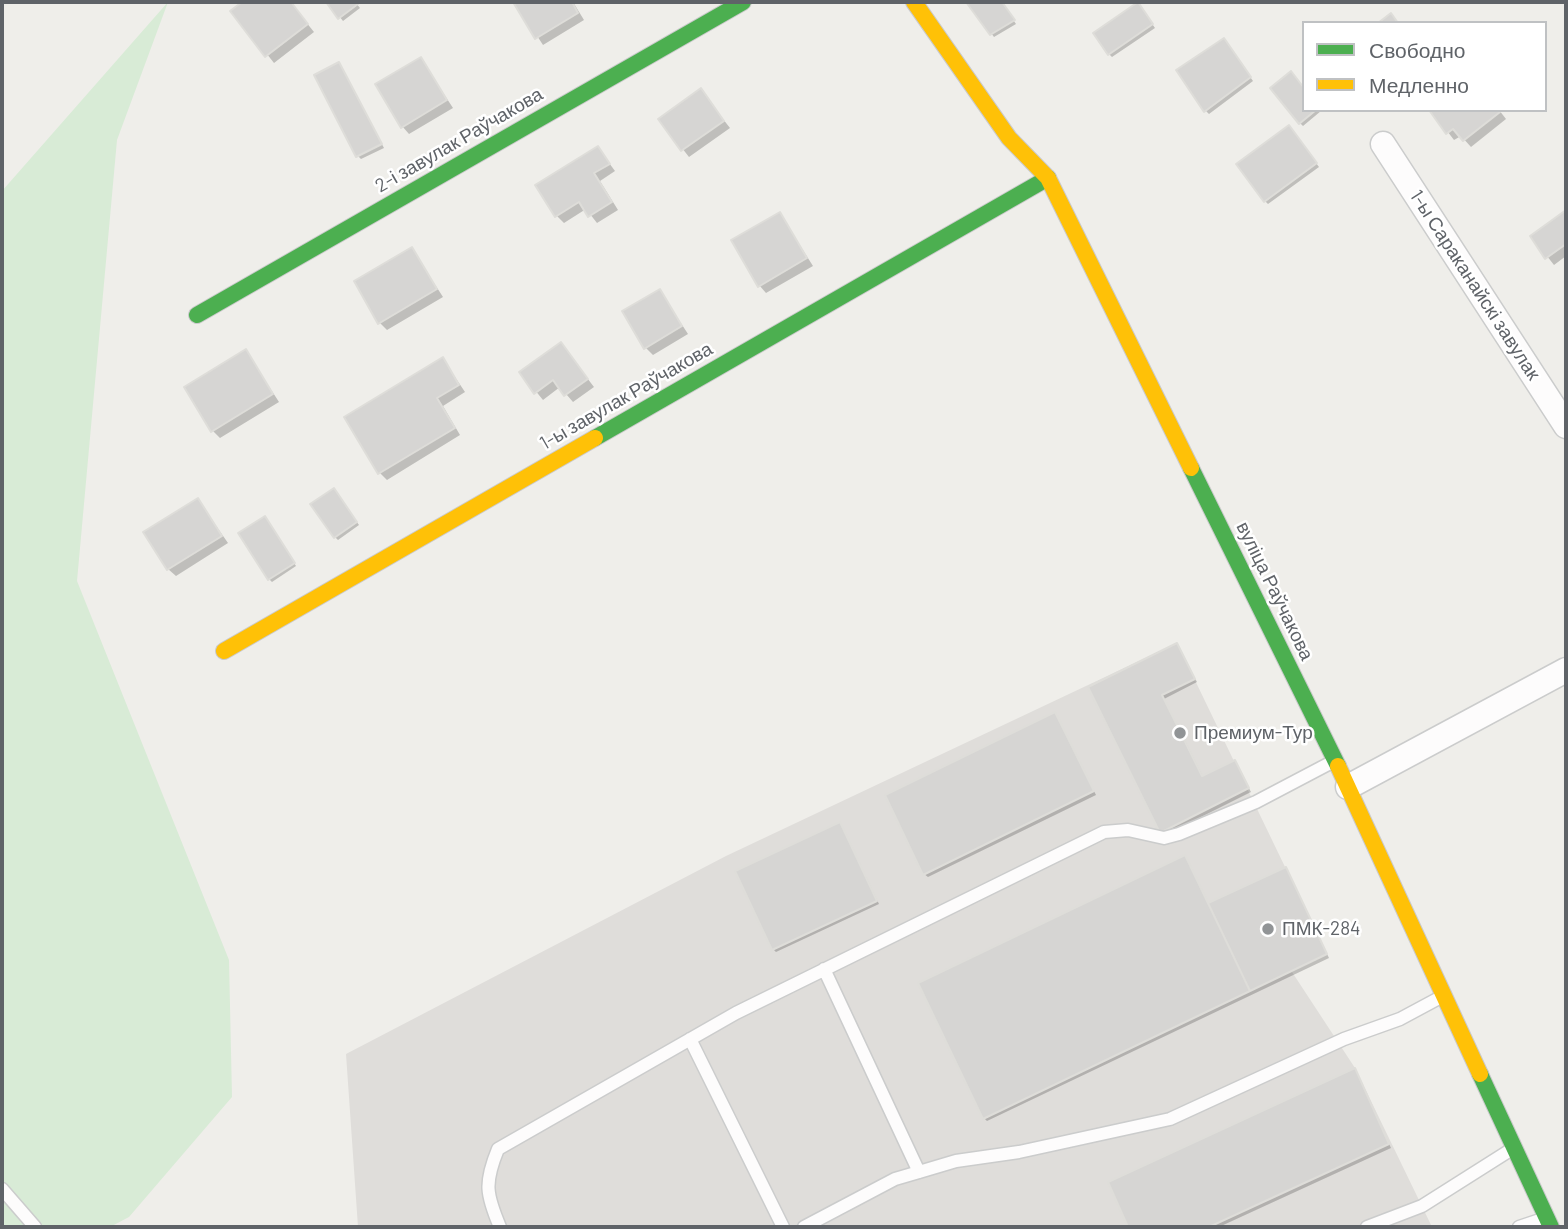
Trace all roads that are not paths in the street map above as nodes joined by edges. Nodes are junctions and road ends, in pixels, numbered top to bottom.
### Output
1 (743, 2) edge
2 (914, 2) edge
3 (1383, 144) dead end
4 (1048, 178) junction
5 (197, 315) dead end
6 (1566, 426) edge
7 (224, 651) dead end
8 (1566, 670) edge
9 (1334, 760) junction
10 (1348, 787) junction
11 (824, 969) junction
12 (1444, 995) junction
13 (690, 1039) junction
14 (1513, 1149) junction
15 (919, 1172) junction
16 (2, 1189) edge
17 (1549, 1222) edge
18 (35, 1227) edge
19 (500, 1227) edge
20 (783, 1227) edge
21 (804, 1227) edge
22 (1367, 1227) edge
23 (1519, 1227) edge

1 - 5 street, 2-і завулак Раўчакова
2 - 4 street, вуліца Раўчакова
3 - 6 street, 1-ы Сараканайскі завулак
4 - 7 street, 1-ы завулак Раўчакова
4 - 9 street, вуліца Раўчакова
8 - 10 street
9 - 10 street, вуліца Раўчакова
9 - 11 lane
10 - 12 street, вуліца Раўчакова
11 - 13 lane
11 - 15 lane
12 - 14 street, вуліца Раўчакова
12 - 15 lane
13 - 19 lane
13 - 20 lane
14 - 17 street, вуліца Раўчакова
14 - 22 lane
15 - 21 lane
16 - 18 lane
17 - 23 lane

